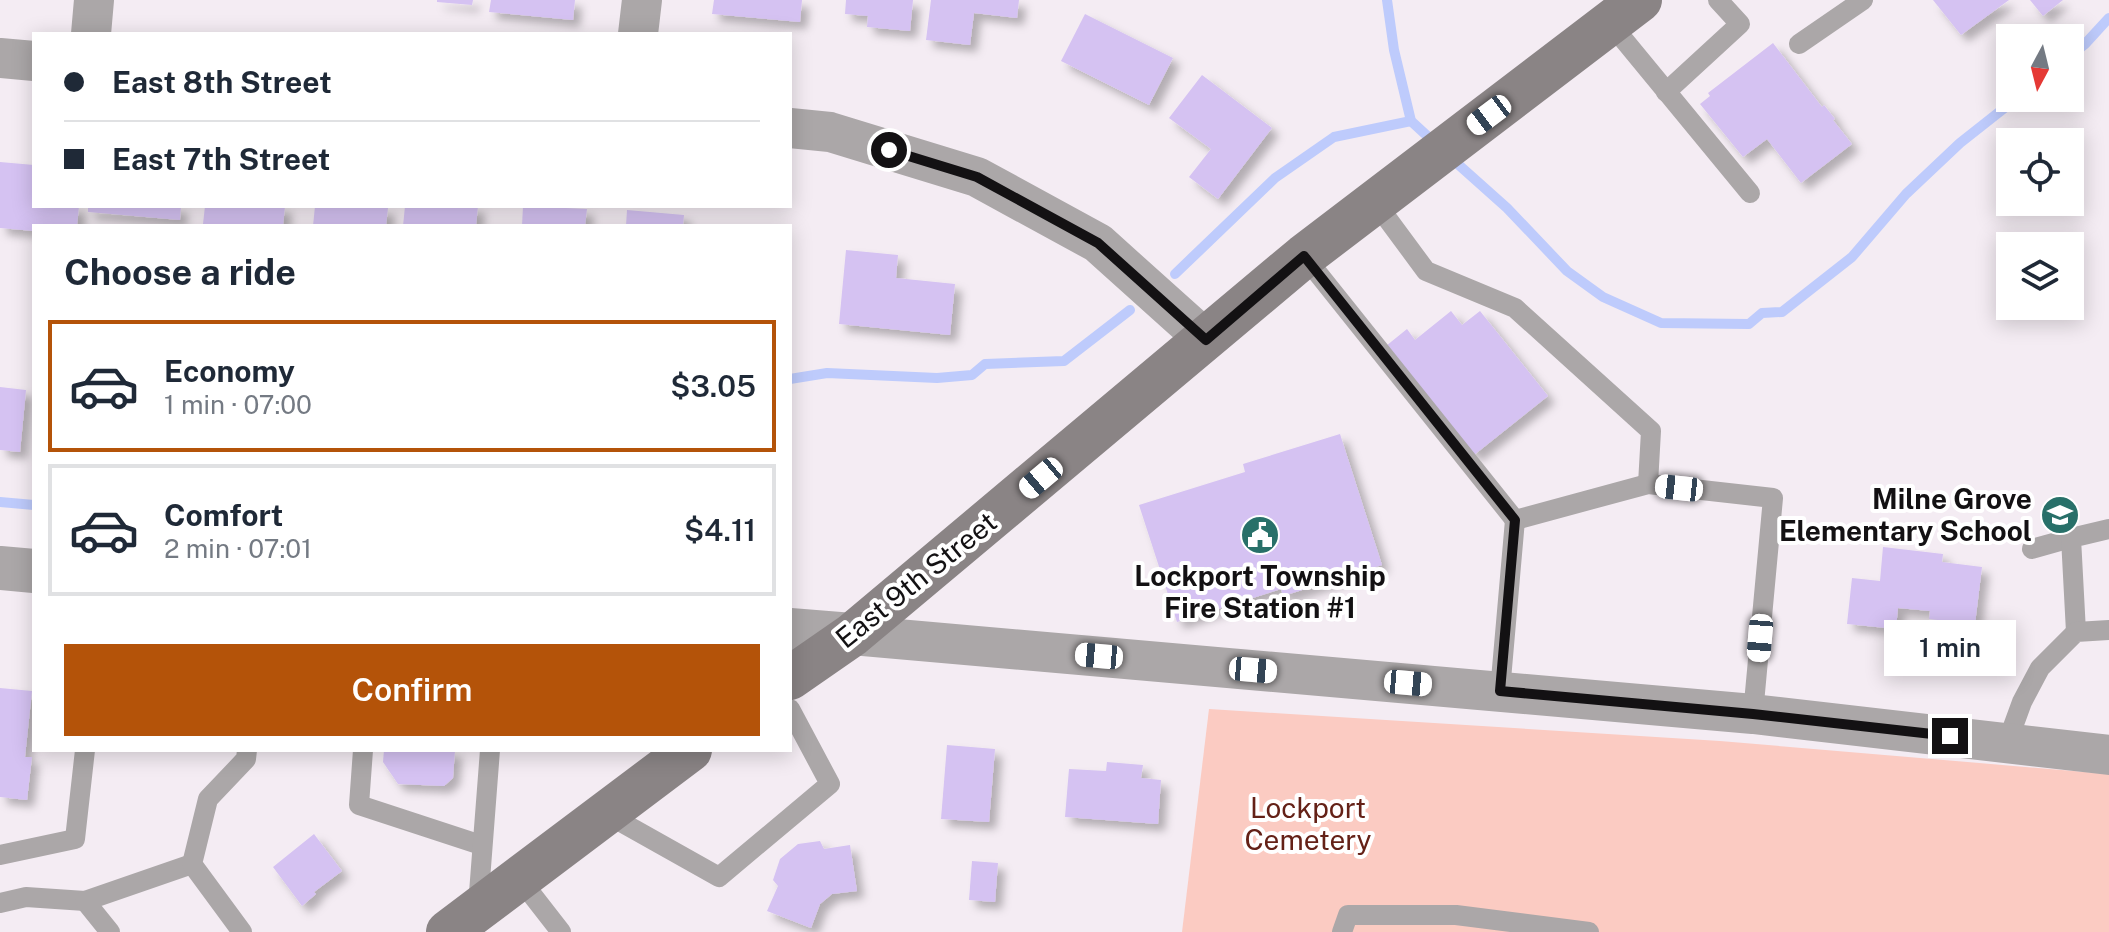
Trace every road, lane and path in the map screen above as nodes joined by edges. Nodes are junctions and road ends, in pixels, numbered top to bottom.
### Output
1 (94, 0) edge
2 (642, 0) edge
3 (1718, 0) edge
4 (1863, 0) edge
5 (1625, 11) edge
6 (91, 32) edge
7 (638, 32) edge
8 (1799, 44) dead end
9 (0, 58) edge
10 (32, 61) edge
11 (1666, 92) junction
12 (792, 128) edge
13 (1750, 193) dead end
14 (1375, 202) junction
15 (1304, 256) junction
16 (1206, 340) junction
17 (1648, 484) junction
18 (1515, 520) junction
19 (2109, 529) edge
20 (2071, 538) junction
21 (2032, 549) dead end
22 (0, 568) edge
23 (32, 571) edge
24 (792, 630) edge
25 (2109, 630) edge
26 (2076, 632) junction
27 (852, 635) junction
28 (792, 677) edge
29 (1500, 691) junction
30 (792, 713) edge
31 (1753, 714) junction
32 (2007, 743) junction
33 (85, 752) edge
34 (247, 752) edge
35 (363, 752) edge
36 (490, 752) edge
37 (687, 752) edge
38 (2109, 755) edge
39 (605, 813) junction
40 (481, 845) junction
41 (0, 855) edge
42 (192, 864) junction
43 (519, 878) junction
44 (85, 901) junction
45 (0, 903) edge
46 (463, 921) edge
47 (110, 932) edge
48 (242, 932) edge
49 (561, 932) edge
50 (1342, 932) edge
51 (1589, 932) edge

1 - 6 street
2 - 7 street
3 - 11 lane
4 - 8 lane
5 - 11 lane
5 - 14 main road, East 9th Street
9 - 10 street
11 - 13 lane
12 - 16 street
14 - 15 main road, East 9th Street
14 - 17 lane
15 - 16 main road, East 9th Street
15 - 18 lane
16 - 27 main road, East 9th Street
17 - 18 lane
17 - 31 lane
18 - 29 lane
19 - 20 lane
20 - 21 lane
20 - 26 lane
22 - 23 street
24 - 27 street
25 - 26 lane
26 - 32 lane
27 - 28 main road, East 9th Street
27 - 29 street
29 - 31 street
30 - 39 lane
31 - 32 street
32 - 38 street
33 - 41 lane
34 - 42 lane
35 - 40 lane
36 - 40 lane
37 - 39 main road
39 - 43 main road
40 - 46 lane
42 - 44 lane
42 - 48 lane
43 - 46 main road
43 - 49 lane
44 - 45 lane
44 - 47 lane
50 - 51 lane

